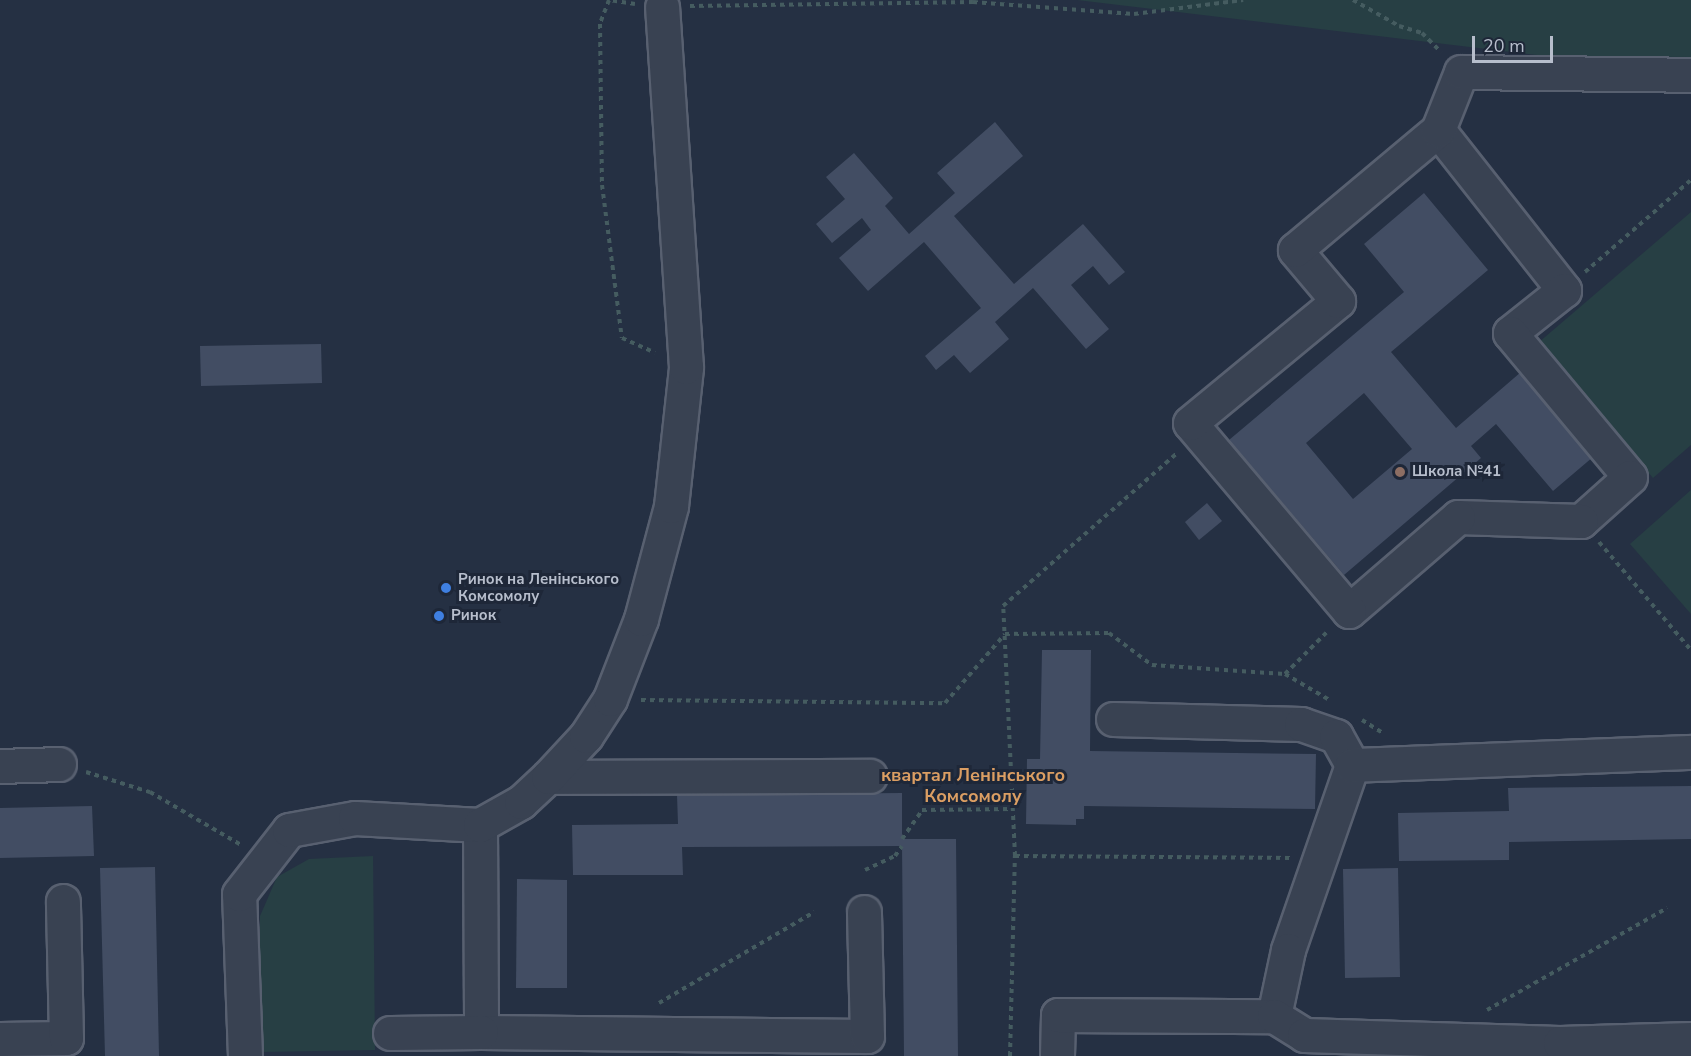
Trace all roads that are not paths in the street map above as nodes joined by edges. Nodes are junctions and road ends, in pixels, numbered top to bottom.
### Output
1 (662, 7) road end
2 (1691, 75) edge
3 (1438, 130) junction
4 (1113, 719) dead end
5 (1691, 752) edge
6 (59, 764) road end
7 (1353, 765) junction
8 (0, 766) edge
9 (870, 776) dead end
10 (548, 777) junction
11 (480, 825) junction
12 (63, 901) dead end
13 (864, 912) dead end
14 (1274, 1016) junction
15 (481, 1032) junction
16 (390, 1033) dead end
17 (0, 1039) edge
18 (1691, 1039) edge
19 (245, 1056) edge
20 (1057, 1056) edge

1 - 10 lane
2 - 3 lane
3 - 3 lane
4 - 7 lane
5 - 7 lane
6 - 8 lane
7 - 14 lane
9 - 10 lane
10 - 11 lane
11 - 15 lane
11 - 19 lane
12 - 17 lane
13 - 15 lane
14 - 18 lane
14 - 20 lane
15 - 16 lane

